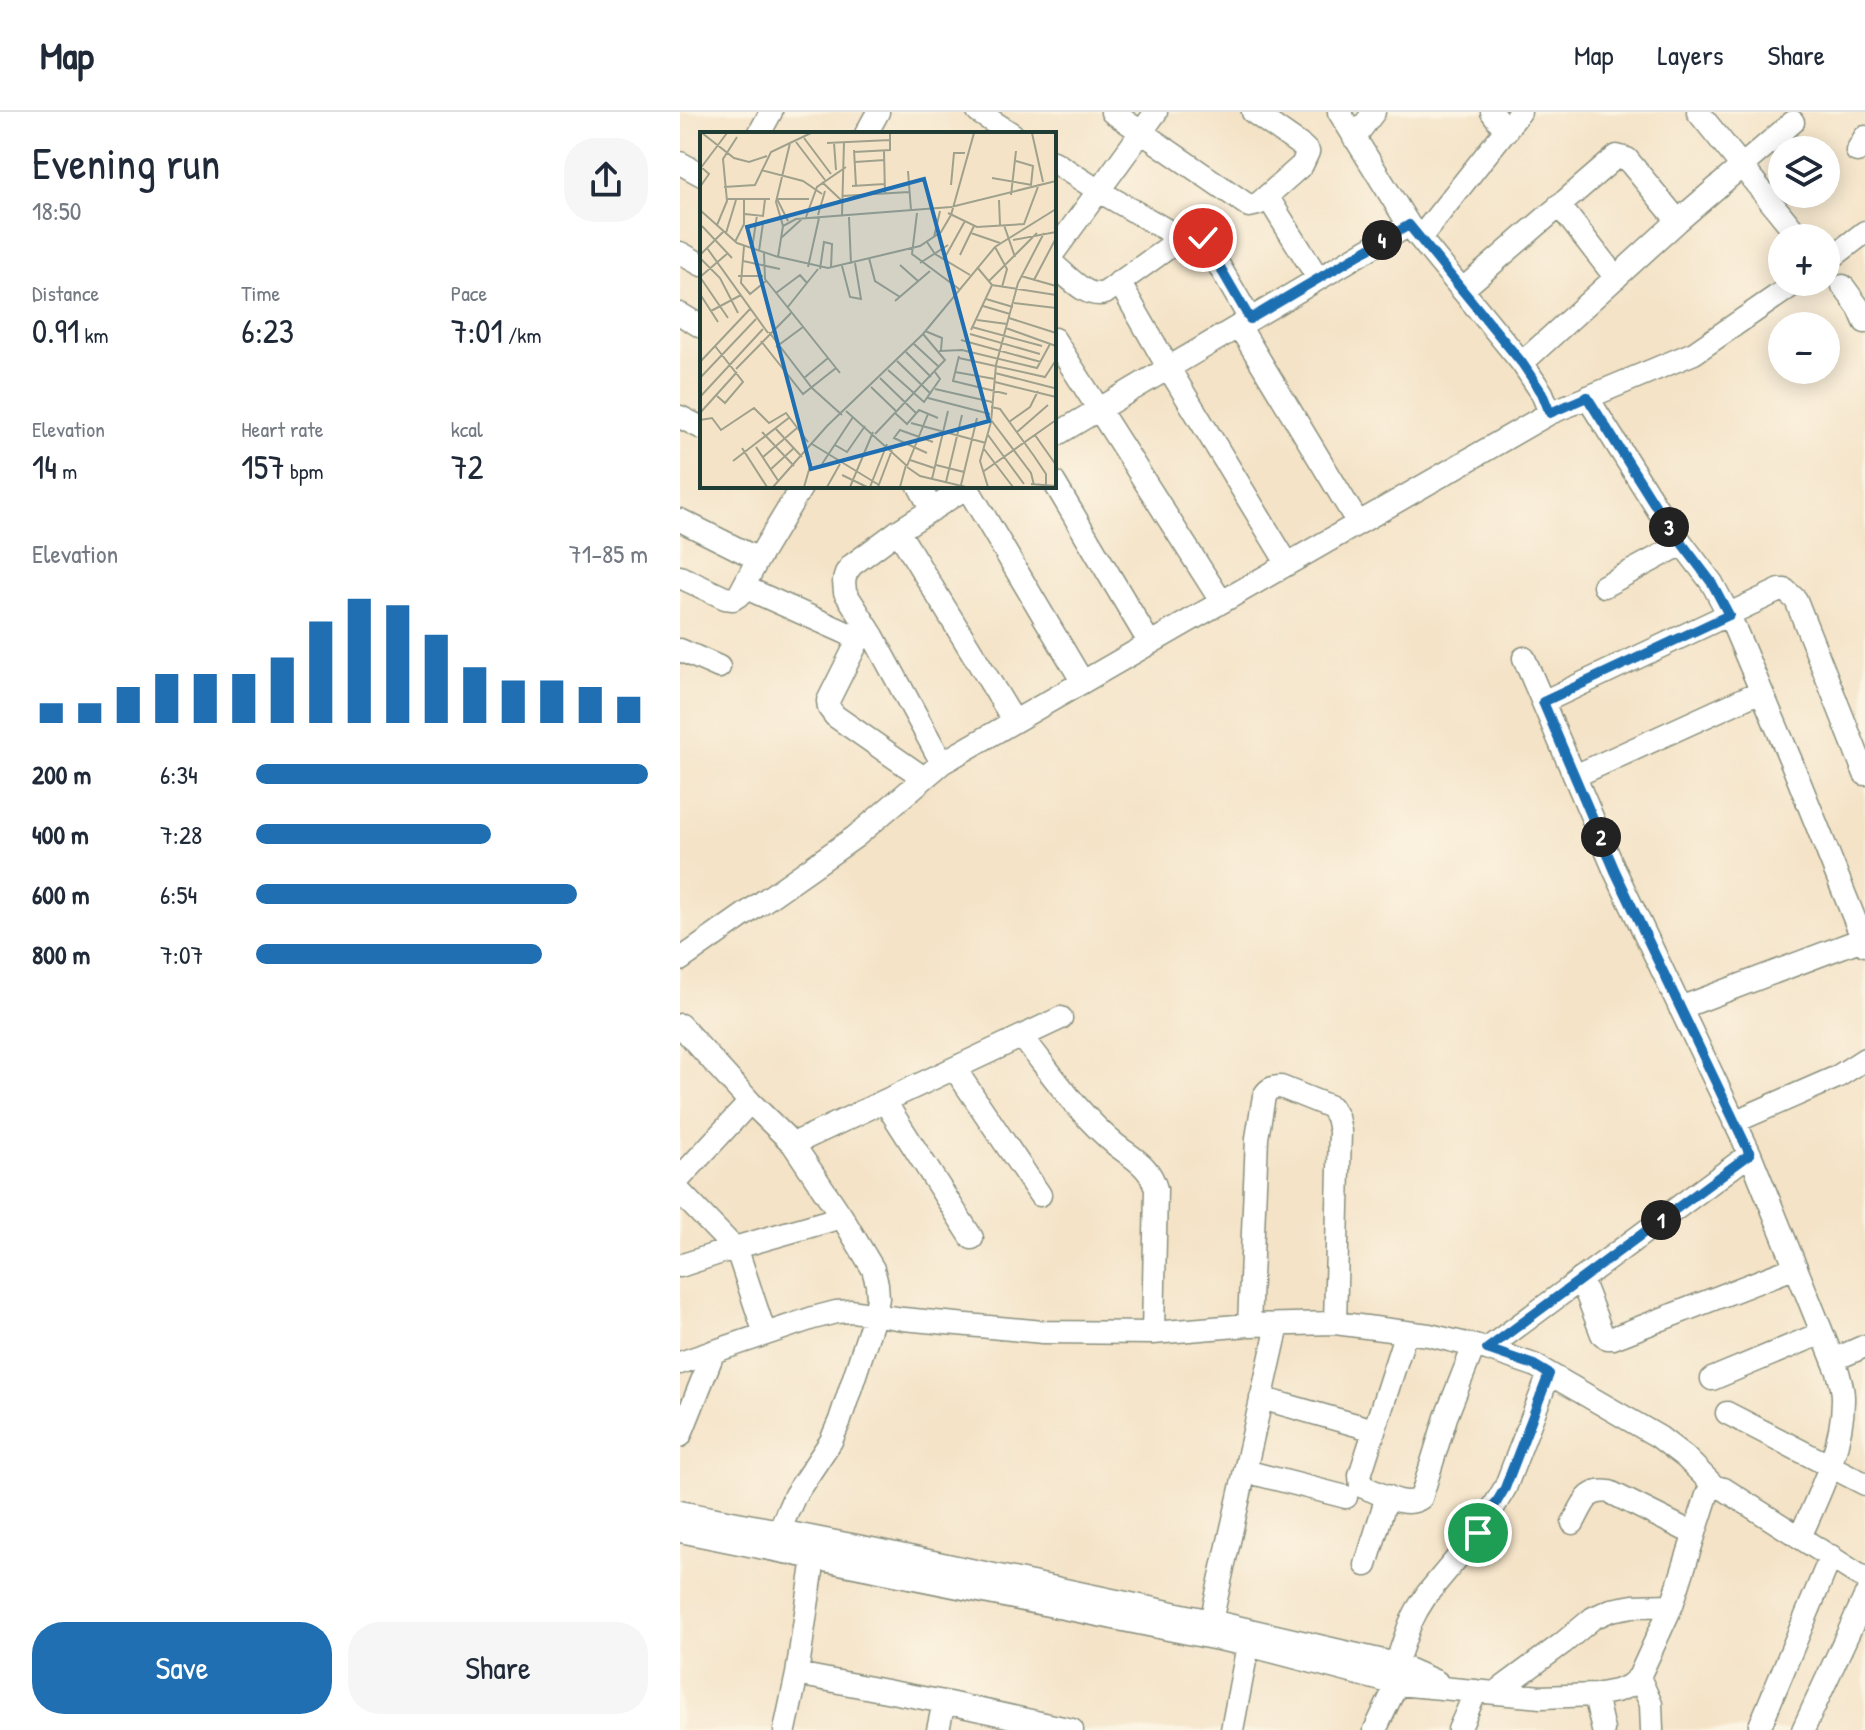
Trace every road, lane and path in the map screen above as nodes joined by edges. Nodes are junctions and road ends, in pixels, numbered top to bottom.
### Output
1 (771, 112) edge
2 (878, 112) edge
3 (1112, 112) edge
4 (1156, 112) edge
5 (1253, 112) edge
6 (1339, 112) edge
7 (1374, 112) edge
8 (1492, 112) edge
9 (1520, 112) edge
10 (1698, 112) edge
11 (980, 118) edge
12 (1793, 122) dead end
13 (1506, 131) junction
14 (760, 132) edge
15 (867, 132) edge
16 (1008, 132) edge
17 (1141, 133) junction
18 (1354, 138) junction
19 (680, 163) edge
20 (1056, 163) edge
21 (1742, 166) junction
22 (700, 174) edge
23 (1099, 191) junction
24 (1267, 196) junction
25 (1559, 205) junction
26 (1678, 221) junction
27 (1789, 224) edge
28 (1170, 232) dead end
29 (1414, 232) junction
30 (1865, 232) edge
31 (1056, 249) edge
32 (1840, 251) edge
33 (680, 253) edge
34 (700, 264) edge
35 (1056, 266) edge
36 (1318, 278) junction
37 (1616, 278) junction
38 (1119, 282) junction
39 (1843, 286) dead end
40 (1462, 290) junction
41 (1777, 296) edge
42 (680, 314) edge
43 (1244, 322) junction
44 (1865, 322) edge
45 (700, 326) edge
46 (1056, 342) edge
47 (1522, 363) junction
48 (1168, 367) junction
49 (1587, 397) junction
50 (1099, 409) junction
51 (1550, 413) junction
52 (680, 417) edge
53 (700, 427) edge
54 (1056, 435) edge
55 (1056, 485) edge
56 (801, 488) edge
57 (920, 488) edge
58 (966, 488) edge
59 (969, 488) edge
60 (932, 510) junction
61 (680, 520) edge
62 (1358, 523) junction
63 (898, 531) junction
64 (1682, 544) junction
65 (758, 559) junction
66 (1287, 563) junction
67 (680, 577) edge
68 (1604, 586) dead end
69 (744, 587) junction
70 (1221, 601) junction
71 (1729, 615) junction
72 (866, 637) junction
73 (1149, 642) junction
74 (680, 650) edge
75 (1524, 658) dead end
76 (719, 667) dead end
77 (1082, 681) junction
78 (1761, 691) junction
79 (1543, 702) junction
80 (1014, 721) junction
81 (942, 763) junction
82 (1865, 774) edge
83 (1575, 776) junction
84 (924, 778) junction
85 (1864, 941) edge
86 (680, 960) edge
87 (1680, 1008) junction
88 (1061, 1018) dead end
89 (680, 1025) edge
90 (1023, 1038) junction
91 (1865, 1059) edge
92 (955, 1069) junction
93 (750, 1102) junction
94 (885, 1102) junction
95 (1734, 1122) junction
96 (793, 1144) junction
97 (1750, 1154) junction
98 (681, 1192) edge
99 (1040, 1195) dead end
100 (842, 1217) junction
101 (972, 1238) dead end
102 (734, 1248) junction
103 (680, 1266) edge
104 (1796, 1267) junction
105 (1581, 1279) junction
106 (875, 1314) junction
107 (1335, 1323) junction
108 (1249, 1325) junction
109 (1278, 1325) junction
110 (1406, 1332) junction
111 (1153, 1333) junction
112 (1822, 1333) junction
113 (765, 1334) junction
114 (1865, 1346) edge
115 (1480, 1347) junction
116 (714, 1351) junction
117 (1833, 1360) junction
118 (680, 1363) edge
119 (1549, 1374) junction
120 (1712, 1379) dead end
121 (1854, 1395) edge
122 (1261, 1398) junction
123 (1727, 1413) dead end
124 (1374, 1430) junction
125 (680, 1436) edge
126 (1830, 1467) junction
127 (1245, 1471) junction
128 (1865, 1484) edge
129 (1715, 1487) junction
130 (1387, 1496) junction
131 (1346, 1497) dead end
132 (680, 1512) edge
133 (1573, 1523) dead end
134 (680, 1531) edge
135 (779, 1531) junction
136 (1694, 1534) junction
137 (1800, 1537) junction
138 (1831, 1556) junction
139 (814, 1558) junction
140 (1366, 1565) dead end
141 (1865, 1579) edge
142 (1865, 1597) edge
143 (1672, 1605) junction
144 (1211, 1621) junction
145 (1248, 1645) junction
146 (797, 1674) junction
147 (1396, 1674) junction
148 (1639, 1677) junction
149 (1486, 1692) junction
150 (1595, 1695) junction
151 (944, 1702) junction
152 (1760, 1726) dead end
153 (785, 1730) edge
154 (938, 1730) edge
155 (1072, 1730) edge
156 (1232, 1730) edge
157 (1375, 1730) edge
158 (1459, 1730) edge
159 (1603, 1730) edge
160 (1652, 1730) edge
161 (1803, 1730) edge

1 - 14 street
2 - 15 street
3 - 17 street
4 - 17 street
5 - 24 street
6 - 18 street
7 - 18 street
8 - 13 street
9 - 13 street
10 - 21 street
11 - 16 street
12 - 21 street
13 - 29 street
17 - 23 street
17 - 24 street
18 - 29 street
19 - 22 street
20 - 23 street
21 - 26 street
21 - 27 street
23 - 28 street
23 - 31 street
24 - 36 street
25 - 26 street
25 - 37 street
25 - 40 street
26 - 37 street
29 - 36 street
29 - 40 street
30 - 32 street
33 - 34 street
35 - 38 street
36 - 43 street
37 - 47 street
38 - 43 street
38 - 48 street
39 - 44 street
40 - 47 street
41 - 49 street
42 - 45 street
43 - 48 street
43 - 62 street
46 - 50 street
47 - 51 street
48 - 50 street
48 - 66 street
49 - 51 street
49 - 64 street
50 - 54 street
50 - 70 street
51 - 62 street
52 - 53 street
55 - 73 street
56 - 65 street
57 - 60 street
58 - 60 street
59 - 77 street
60 - 63 street
61 - 65 street
62 - 66 street
63 - 72 street
63 - 80 street
64 - 68 street
64 - 71 street
65 - 69 street
66 - 70 street
67 - 69 street
69 - 72 street
70 - 73 street
71 - 78 street
71 - 79 street
71 - 82 street
72 - 81 street
72 - 84 street
73 - 77 street
74 - 76 street
75 - 79 street
77 - 80 street
78 - 83 street
78 - 85 street
79 - 83 street
80 - 81 street
81 - 84 street
83 - 87 street
84 - 86 street
85 - 87 street
87 - 95 street
88 - 90 street
89 - 93 street
90 - 92 street
90 - 111 street
91 - 95 street
92 - 94 street
92 - 99 street
93 - 96 street
93 - 98 street
94 - 96 street
94 - 101 street
95 - 97 street
96 - 100 street
97 - 104 street
97 - 105 street
98 - 102 street
100 - 102 street
100 - 106 street
102 - 103 street
102 - 113 street
104 - 105 street
104 - 112 street
105 - 115 street
106 - 111 street
106 - 113 street
106 - 135 street
107 - 108 street
107 - 109 street
107 - 110 street
108 - 109 street
108 - 111 street
109 - 122 street
110 - 115 street
110 - 124 street
112 - 117 street
112 - 120 street
113 - 116 street
114 - 117 street
115 - 119 street
115 - 130 street
116 - 118 street
116 - 125 street
117 - 121 street
119 - 129 street
119 - 147 street
121 - 126 street
122 - 124 street
122 - 127 street
123 - 126 street
124 - 130 street
126 - 128 street
126 - 137 street
127 - 131 street
127 - 144 street
129 - 136 street
129 - 137 street
130 - 140 street
132 - 135 street
133 - 136 street
134 - 139 street
135 - 144 street
136 - 143 street
137 - 138 street
138 - 141 street
138 - 152 street
139 - 145 street
139 - 146 street
142 - 161 street
143 - 148 street
143 - 149 street
144 - 147 street
145 - 147 street
145 - 156 street
146 - 151 street
146 - 153 street
147 - 149 street
147 - 157 street
148 - 150 street
148 - 160 street
149 - 150 street
149 - 158 street
150 - 159 street
151 - 154 street
151 - 155 street

